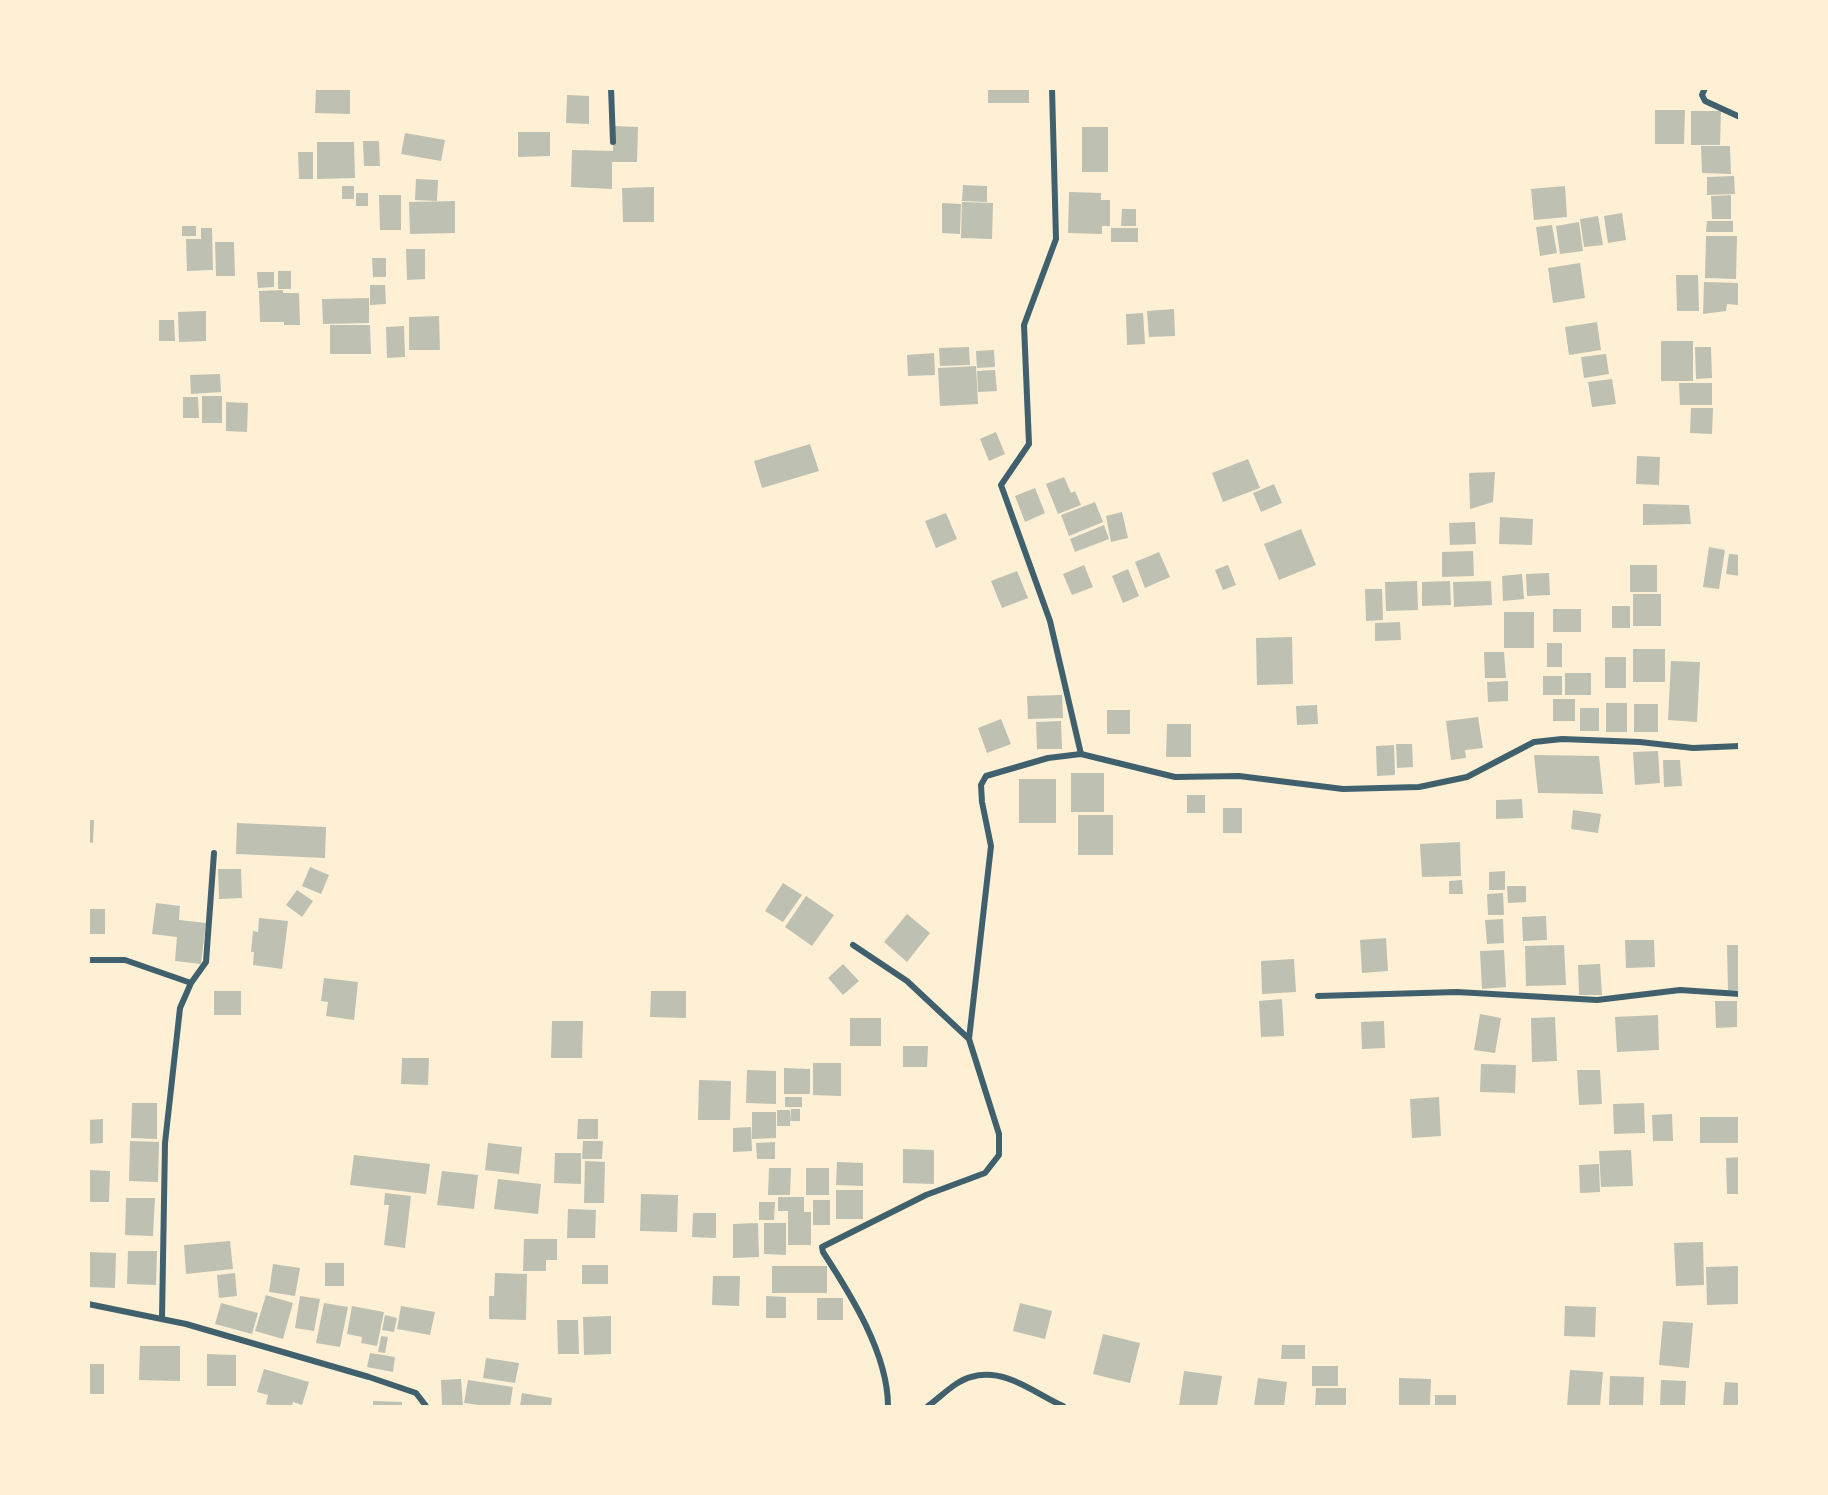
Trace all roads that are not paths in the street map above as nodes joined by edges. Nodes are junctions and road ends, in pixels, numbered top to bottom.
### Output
1 (611, 88) edge
2 (1052, 88) edge
3 (1705, 88) edge
4 (1740, 117) edge
5 (613, 142) dead end
6 (1740, 746) edge
7 (1080, 754) junction
8 (214, 853) dead end
9 (853, 945) dead end
10 (88, 960) edge
11 (191, 983) junction
12 (1740, 994) edge
13 (1318, 996) dead end
14 (969, 1039) junction
15 (88, 1304) edge
16 (162, 1318) junction
17 (426, 1407) edge
18 (888, 1407) edge
19 (928, 1407) edge
20 (1063, 1407) edge

1 - 5 street
2 - 7 street
3 - 4 street
6 - 7 street
7 - 14 street
8 - 11 street
9 - 14 street
10 - 11 street
11 - 16 street
12 - 13 street
14 - 18 street
15 - 16 street
16 - 17 street
19 - 20 street

